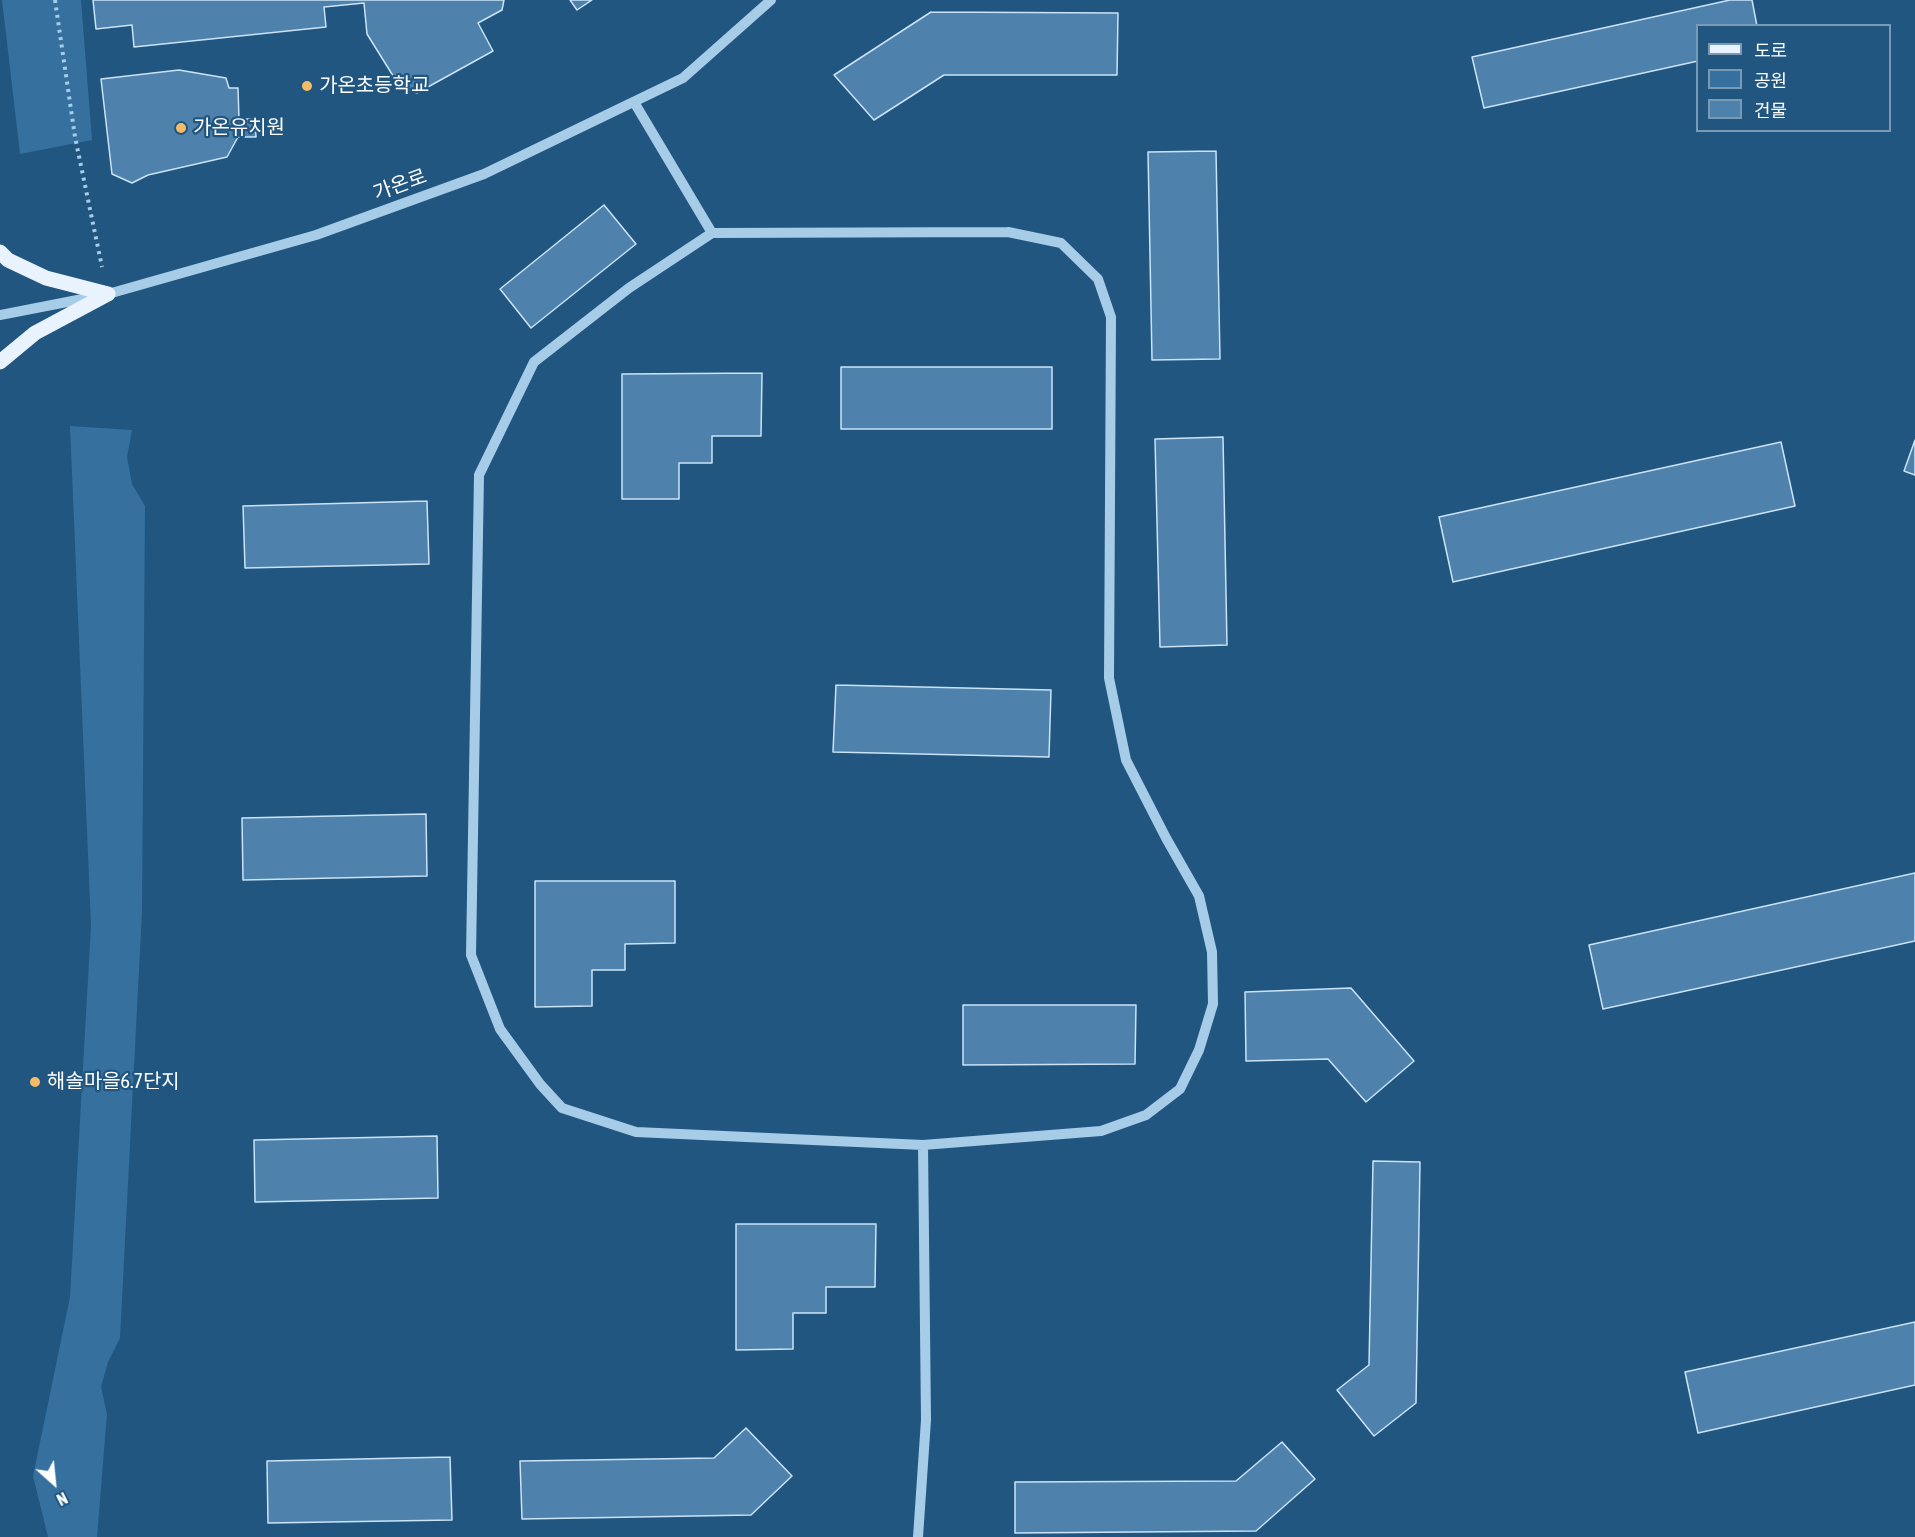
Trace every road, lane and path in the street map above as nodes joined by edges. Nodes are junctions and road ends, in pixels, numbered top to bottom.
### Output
1 (55, 0) edge
2 (771, 0) edge
3 (634, 102) junction
4 (712, 233) junction
5 (0, 252) edge
6 (108, 294) junction
7 (0, 315) edge
8 (0, 362) edge
9 (923, 1145) junction
10 (918, 1537) edge

1 - 6 path
2 - 3 street, 가온로
3 - 4 street
3 - 6 street, 가온로
4 - 9 street
4 - 9 street
5 - 6 main road
6 - 7 street, 가온로
6 - 8 main road
9 - 10 street

